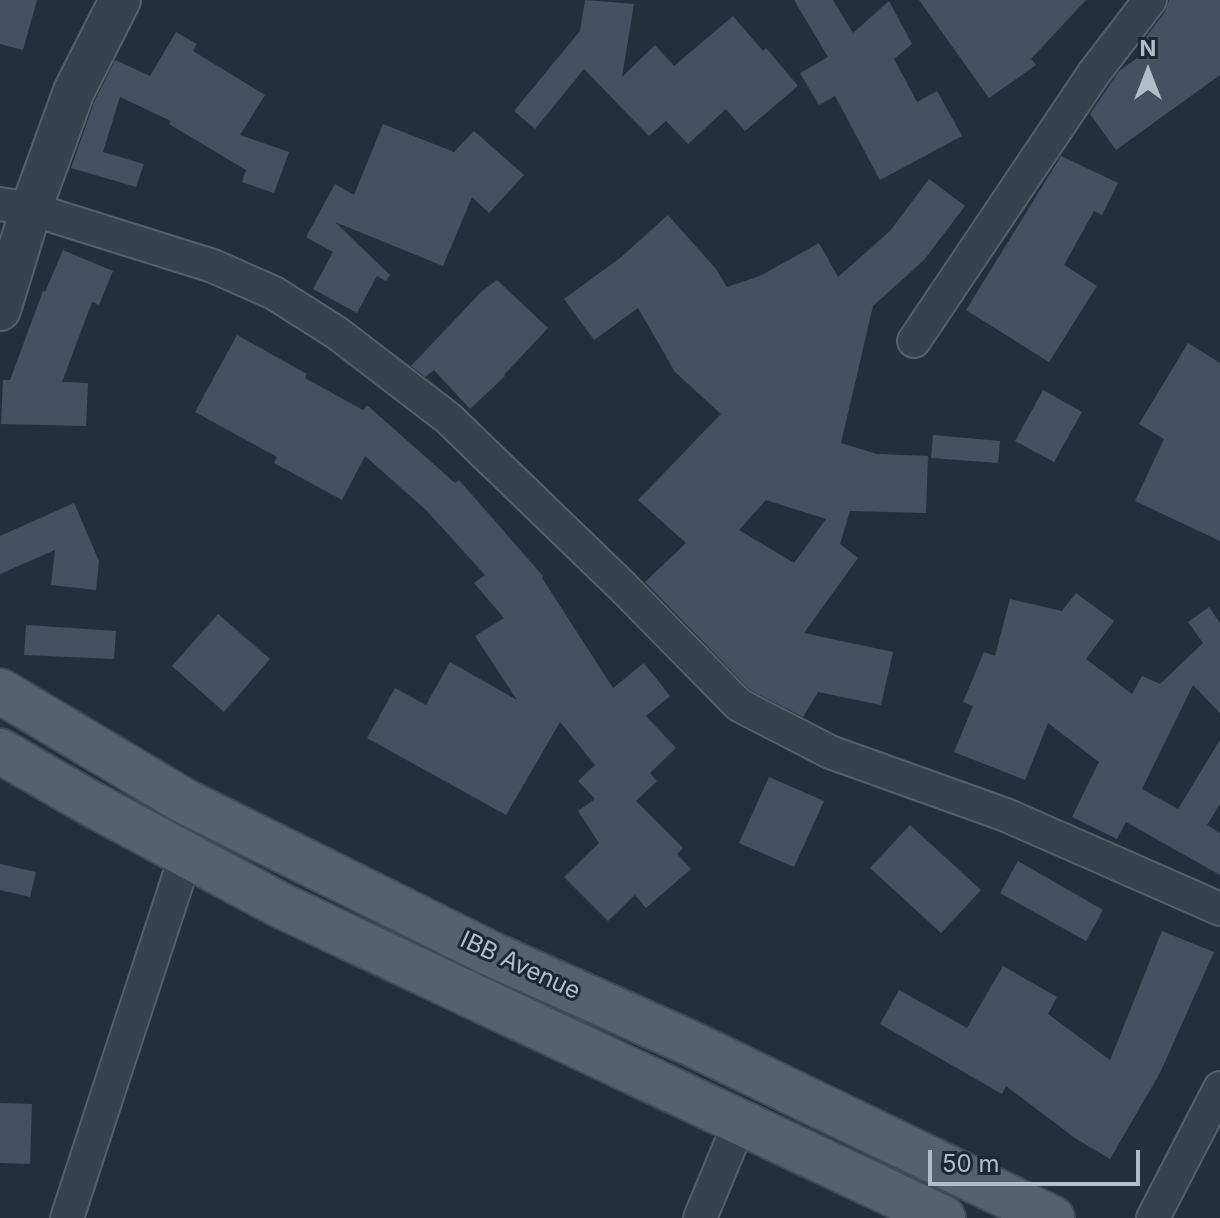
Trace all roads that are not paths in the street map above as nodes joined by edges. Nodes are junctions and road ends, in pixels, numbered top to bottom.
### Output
1 (120, 0) edge
2 (1150, 0) edge
3 (16, 207) edge
4 (0, 310) edge
5 (914, 341) dead end
6 (0, 691) edge
7 (0, 751) edge
8 (186, 855) junction
9 (1220, 909) edge
10 (1220, 1088) edge
11 (740, 1122) junction
12 (67, 1218) edge
13 (700, 1218) edge
14 (943, 1218) edge
15 (1052, 1218) edge
16 (1153, 1218) edge

1 - 3 street
2 - 5 street
3 - 4 street
3 - 9 street
6 - 15 main road, IBB Avenue
7 - 8 main road
8 - 11 main road
8 - 12 street
10 - 16 street
11 - 13 street
11 - 14 main road

